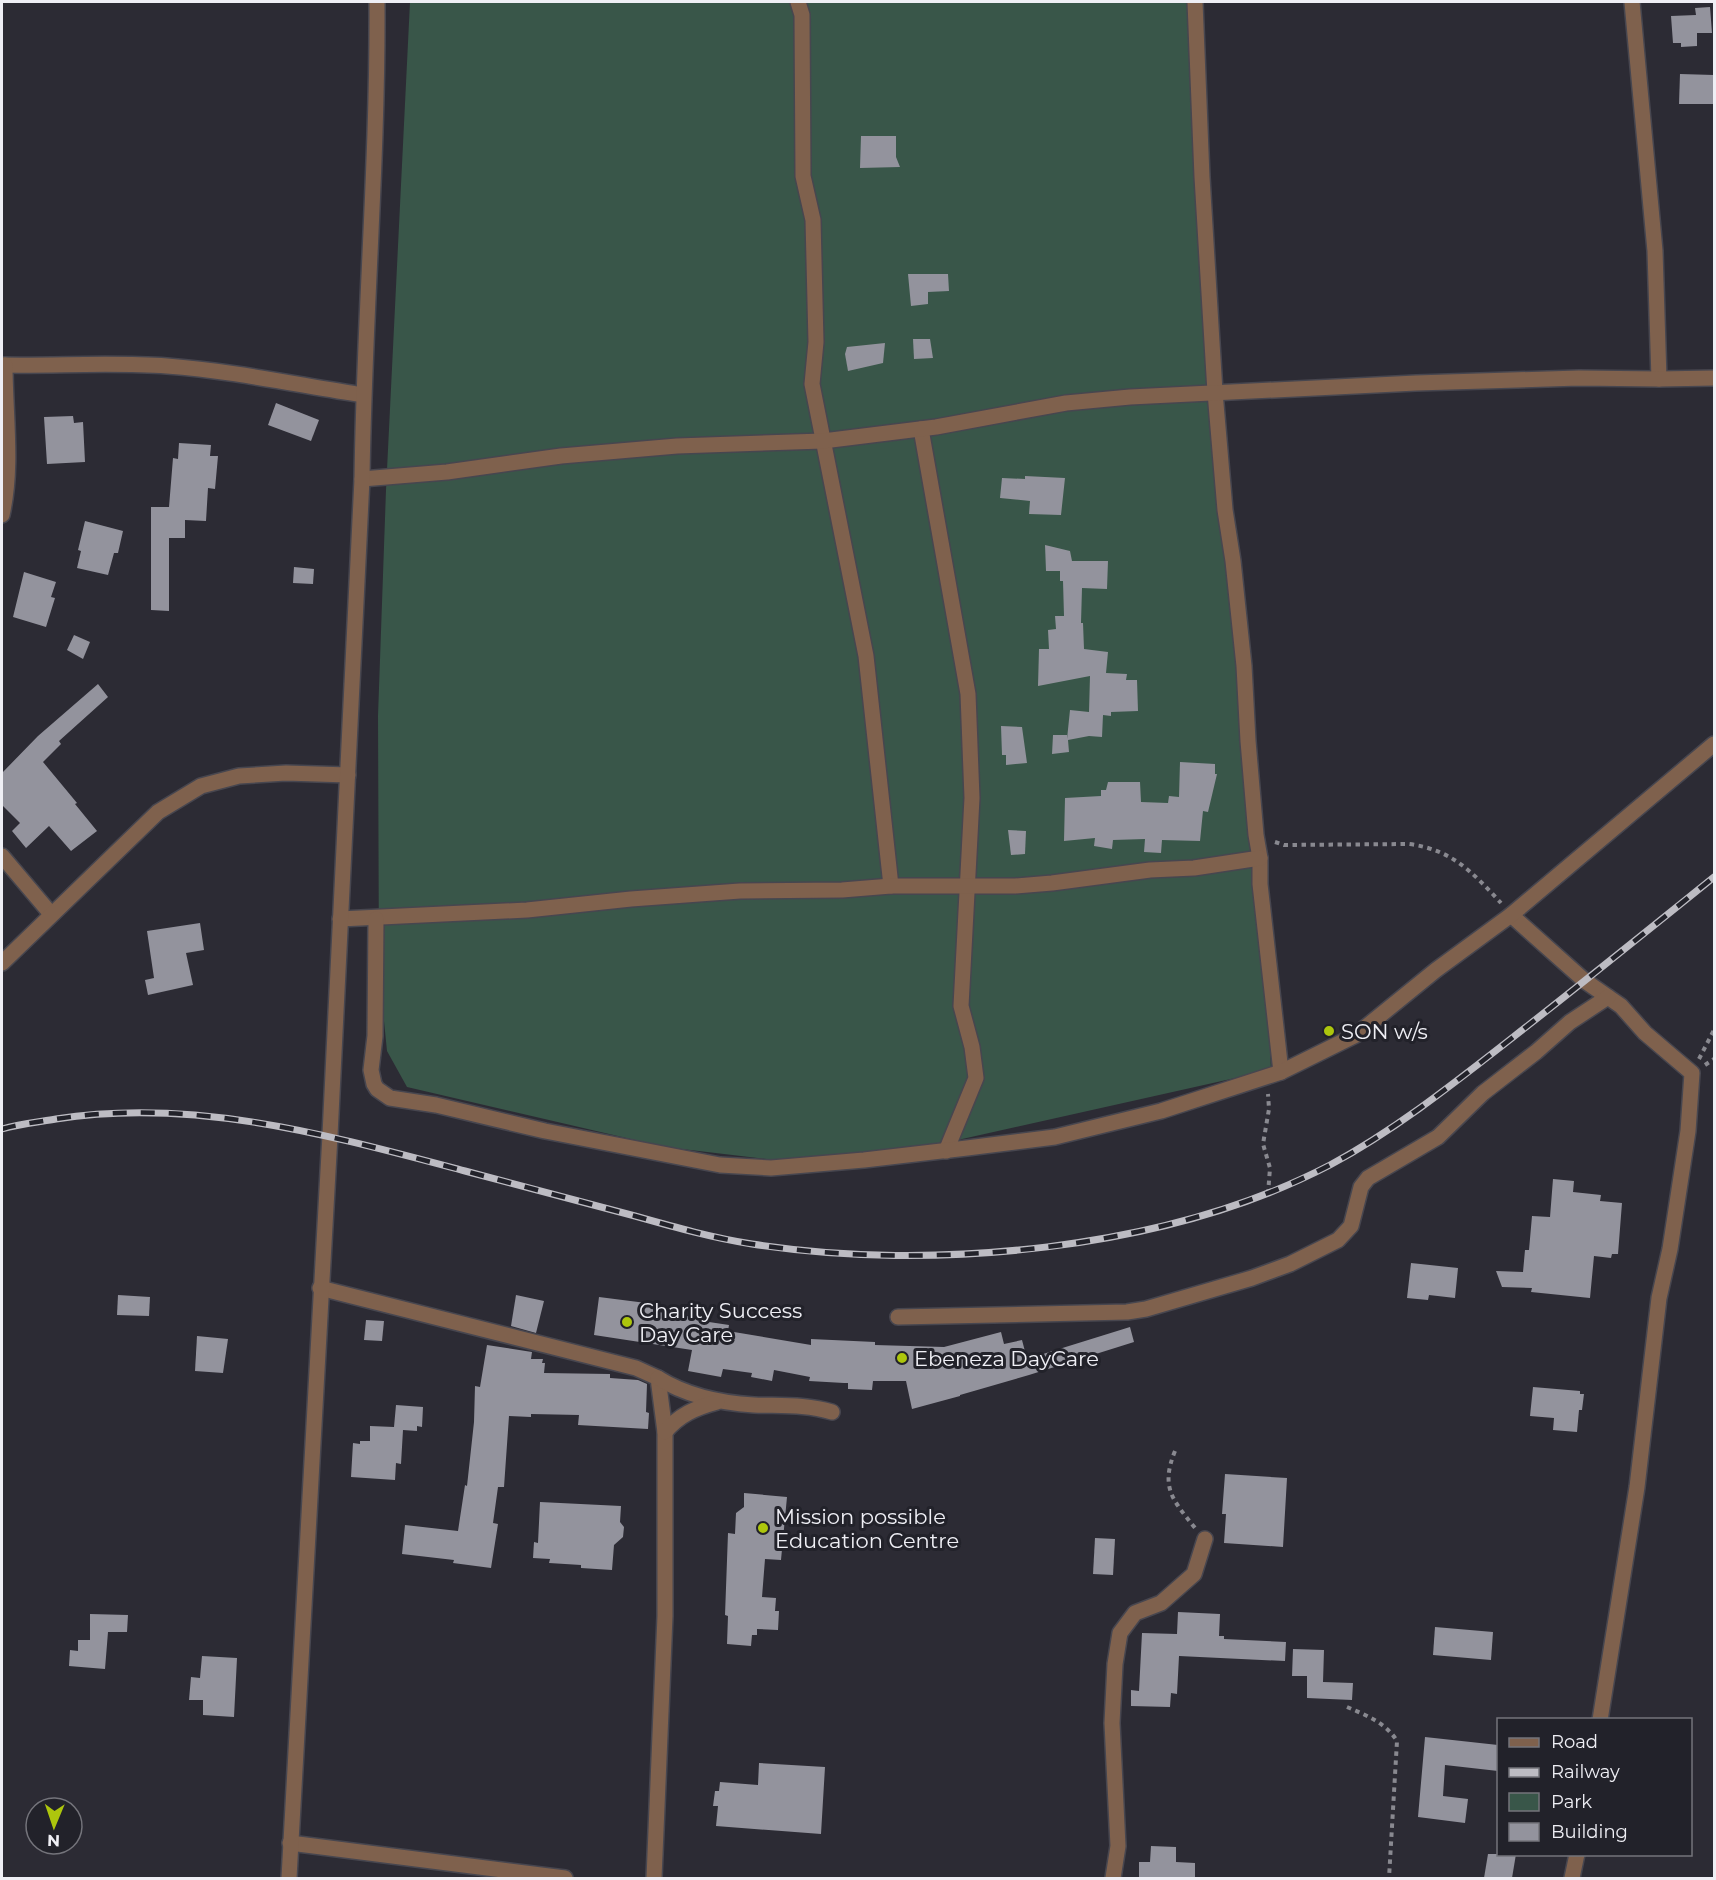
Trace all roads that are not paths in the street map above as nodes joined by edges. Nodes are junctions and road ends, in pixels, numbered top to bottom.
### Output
1 (377, 2) edge
2 (798, 2) edge
3 (1195, 2) edge
4 (1632, 2) edge
5 (3, 365) edge
6 (1714, 378) edge
7 (1659, 380) junction
8 (1215, 392) junction
9 (363, 395) junction
10 (921, 429) junction
11 (823, 441) junction
12 (362, 479) junction
13 (2, 515) edge
14 (1714, 744) edge
15 (348, 775) junction
16 (2, 856) edge
17 (1260, 858) junction
18 (891, 886) junction
19 (967, 886) junction
20 (51, 914) junction
21 (1512, 915) junction
22 (340, 919) junction
23 (376, 919) junction
24 (2, 963) edge
25 (1608, 997) junction
26 (1281, 1072) junction
27 (946, 1151) junction
28 (320, 1288) junction
29 (898, 1317) dead end
30 (658, 1378) junction
31 (720, 1401) junction
32 (832, 1412) dead end
33 (665, 1432) junction
34 (1205, 1539) road end
35 (1600, 1718) edge
36 (291, 1843) junction
37 (1577, 1856) edge
38 (504, 1875) edge
39 (289, 1878) edge
40 (565, 1878) edge
41 (654, 1878) edge
42 (1113, 1878) edge
43 (1572, 1878) edge

1 - 9 street
2 - 11 street
3 - 8 street
4 - 7 street
5 - 9 street
5 - 13 street
6 - 7 street
7 - 8 street
8 - 10 street
8 - 17 street
9 - 12 street
10 - 11 street
10 - 19 street
11 - 12 street
11 - 18 street
12 - 15 street
14 - 21 street
15 - 20 street
15 - 22 street
16 - 20 street
17 - 19 street
17 - 26 street
18 - 19 street
18 - 23 street
19 - 27 street
20 - 24 street
21 - 25 street
21 - 26 street
22 - 23 street
22 - 28 street
23 - 27 street
25 - 29 street
25 - 35 street
26 - 27 street
28 - 30 street
28 - 36 street
30 - 31 street
30 - 33 street
31 - 32 street
31 - 33 street
33 - 41 street
34 - 42 street
36 - 38 street
36 - 39 street
37 - 43 street
38 - 40 street

